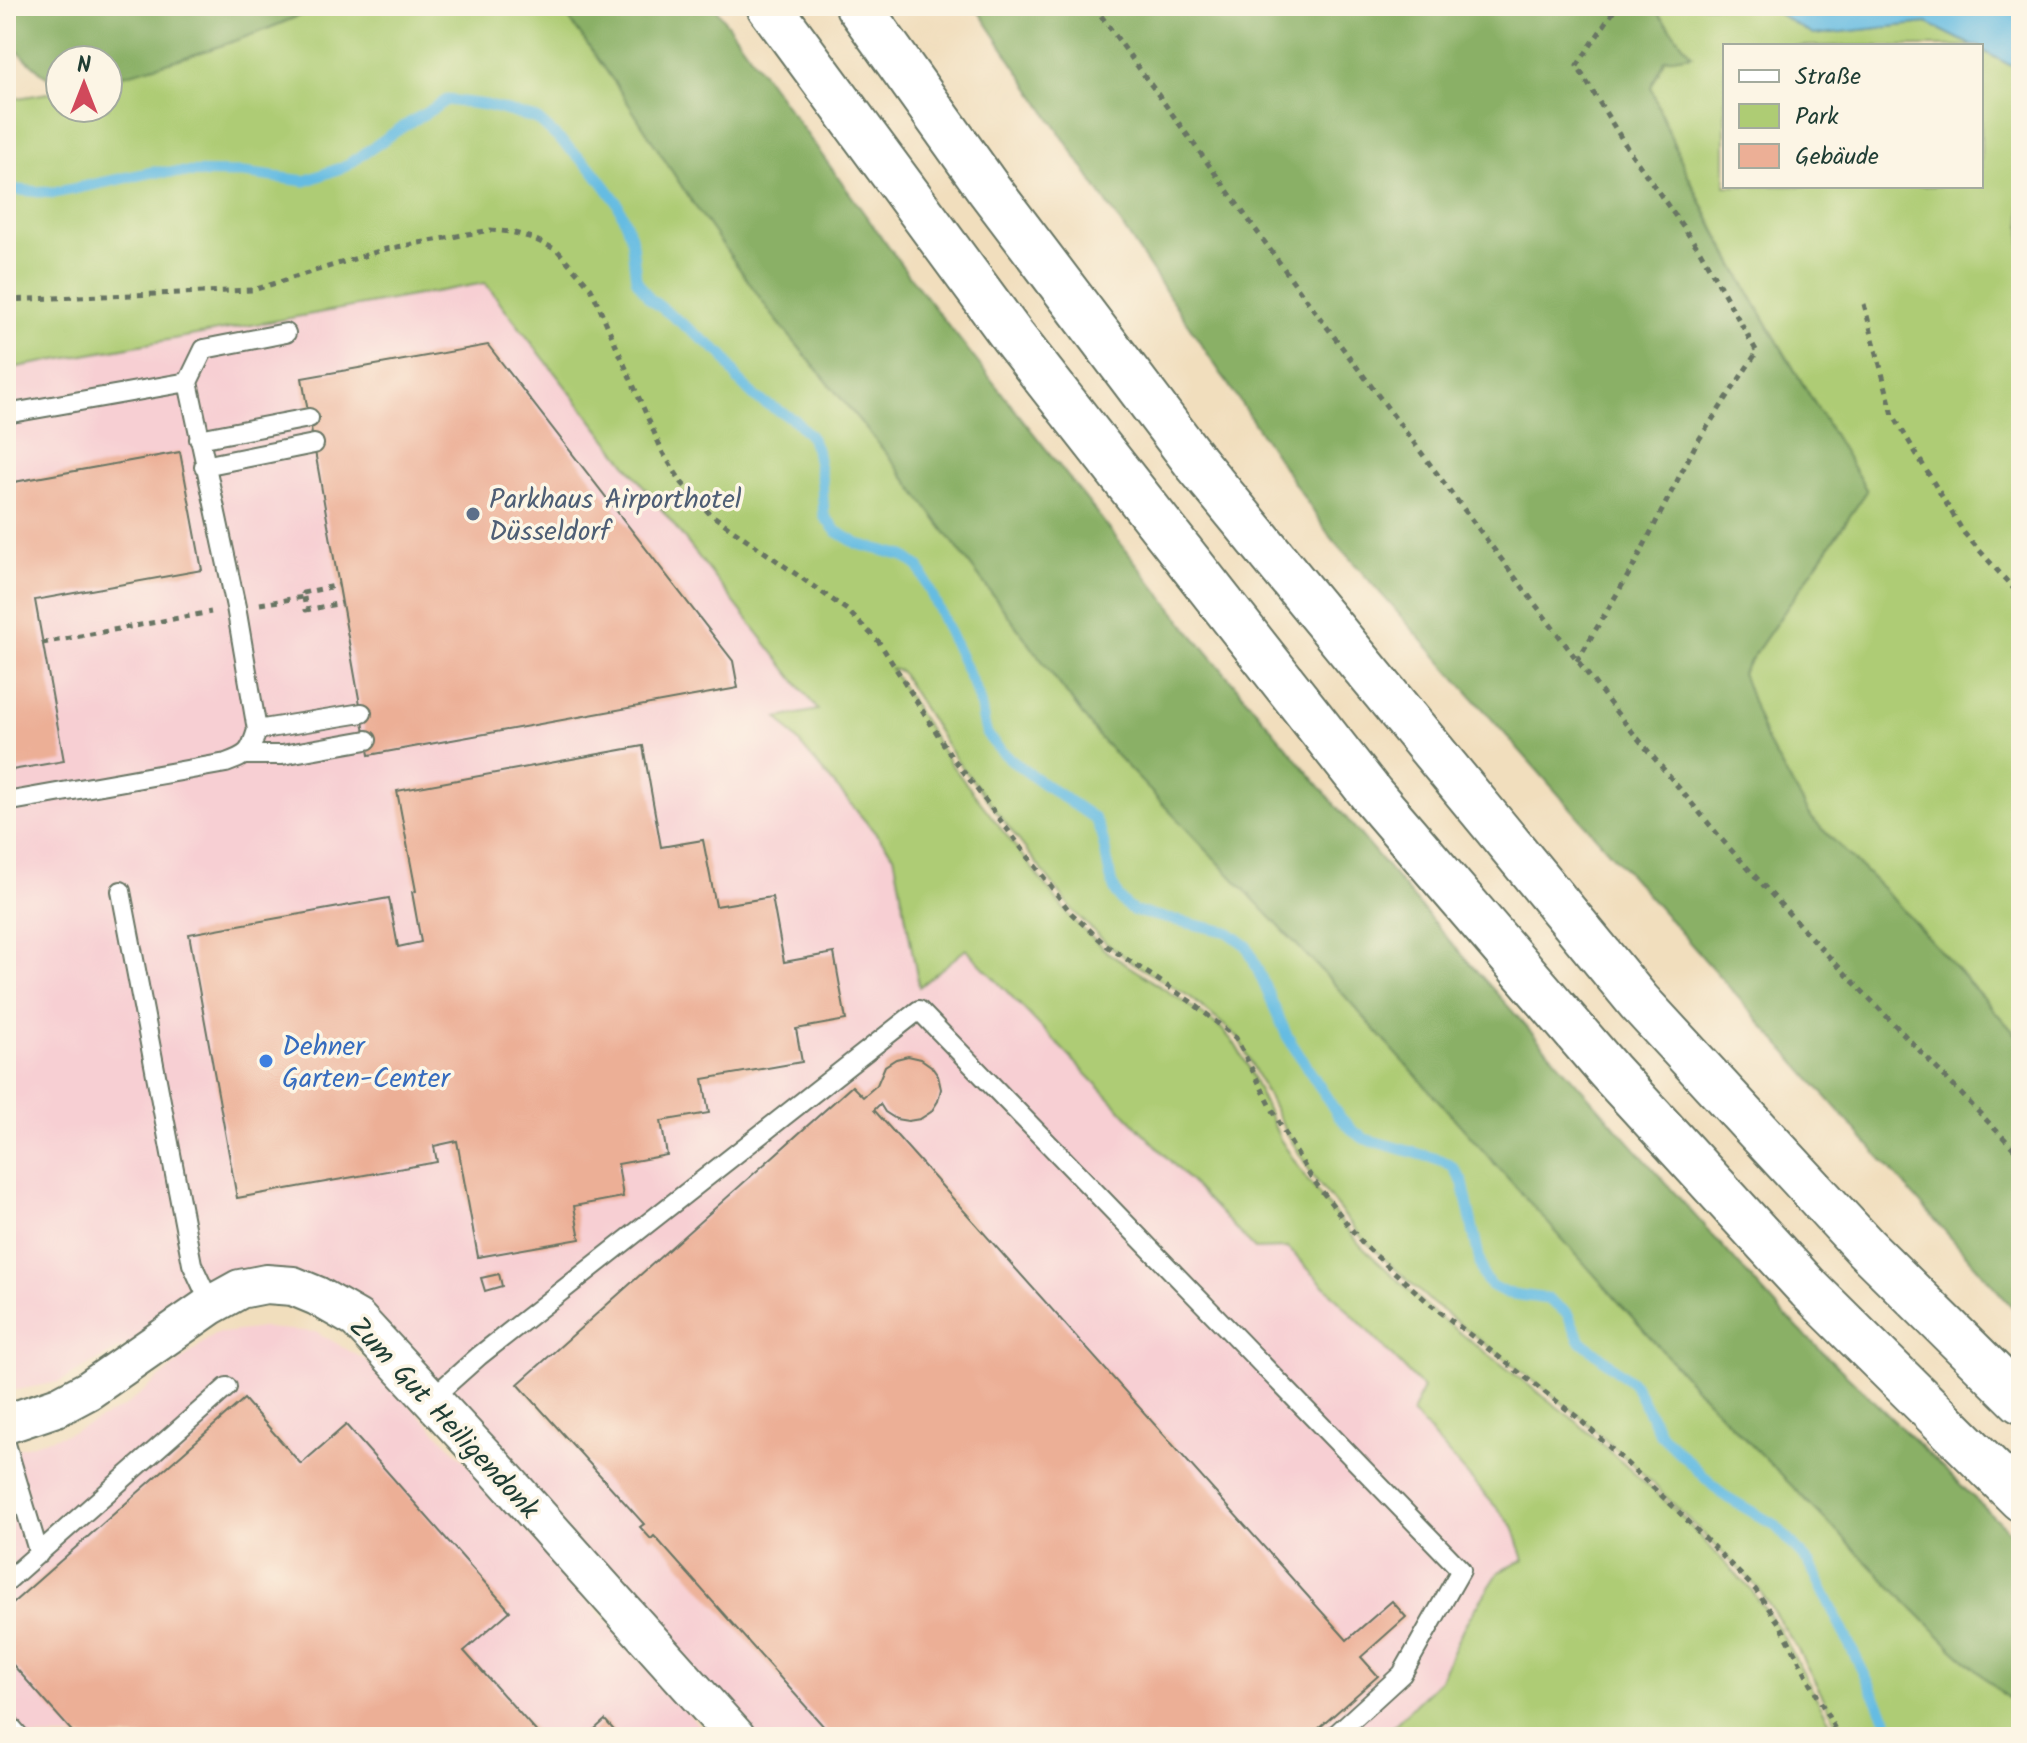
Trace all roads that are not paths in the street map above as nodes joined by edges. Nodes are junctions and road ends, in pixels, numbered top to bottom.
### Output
1 (769, 6) edge
2 (858, 6) edge
3 (894, 6) edge
4 (988, 188) junction
5 (286, 333) dead end
6 (188, 382) junction
7 (6, 414) edge
8 (309, 418) dead end
9 (199, 439) junction
10 (314, 444) dead end
11 (204, 466) junction
12 (362, 713) dead end
13 (257, 730) junction
14 (367, 740) dead end
15 (246, 755) junction
16 (6, 802) edge
17 (121, 891) dead end
18 (211, 1305) junction
19 (227, 1387) dead end
20 (432, 1398) junction
21 (2021, 1401) edge
22 (6, 1424) edge
23 (6, 1444) edge
24 (2021, 1499) edge
25 (39, 1554) junction
26 (6, 1582) edge
27 (6, 1721) edge
28 (20, 1737) edge
29 (736, 1737) edge
30 (1333, 1737) edge

1 - 24 highway
2 - 4 highway
3 - 4 highway
4 - 21 highway
5 - 6 lane
6 - 7 lane
6 - 9 lane
8 - 9 lane
9 - 11 lane
10 - 11 lane
11 - 13 lane
12 - 13 lane
13 - 15 lane
14 - 15 lane
15 - 16 lane
17 - 18 lane
18 - 20 street, Zum Gut Heiligendonk
18 - 22 street, Zum Gut Heiligendonk
19 - 25 lane
20 - 29 street, Zum Gut Heiligendonk
20 - 30 lane
23 - 25 lane
25 - 26 lane
27 - 28 lane

